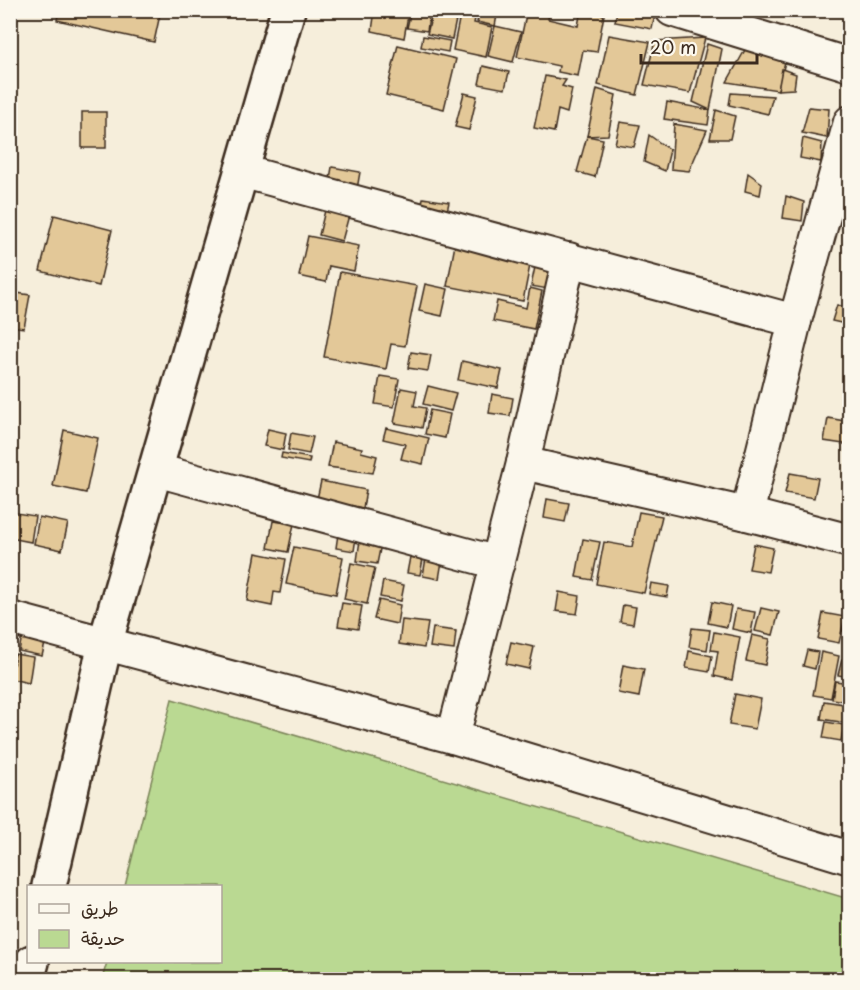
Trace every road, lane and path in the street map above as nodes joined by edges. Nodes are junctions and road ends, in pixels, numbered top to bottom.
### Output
1 (288, 10) edge
2 (672, 10) edge
3 (849, 65) edge
4 (849, 122) edge
5 (241, 171) junction
6 (569, 259) junction
7 (795, 321) junction
8 (523, 463) junction
9 (156, 470) junction
10 (747, 514) junction
11 (849, 541) edge
12 (498, 563) junction
13 (10, 618) edge
14 (105, 644) junction
15 (453, 737) junction
16 (849, 858) edge
17 (49, 885) edge
18 (32, 963) edge
19 (27, 980) edge

1 - 5 street
2 - 3 street
4 - 7 street
5 - 6 street
5 - 9 street
6 - 7 street
6 - 8 street
7 - 10 street
8 - 10 street
8 - 12 street
9 - 12 street
9 - 14 street
10 - 11 street
12 - 15 street
13 - 14 street
14 - 15 street
14 - 17 street
15 - 16 street
18 - 19 street

